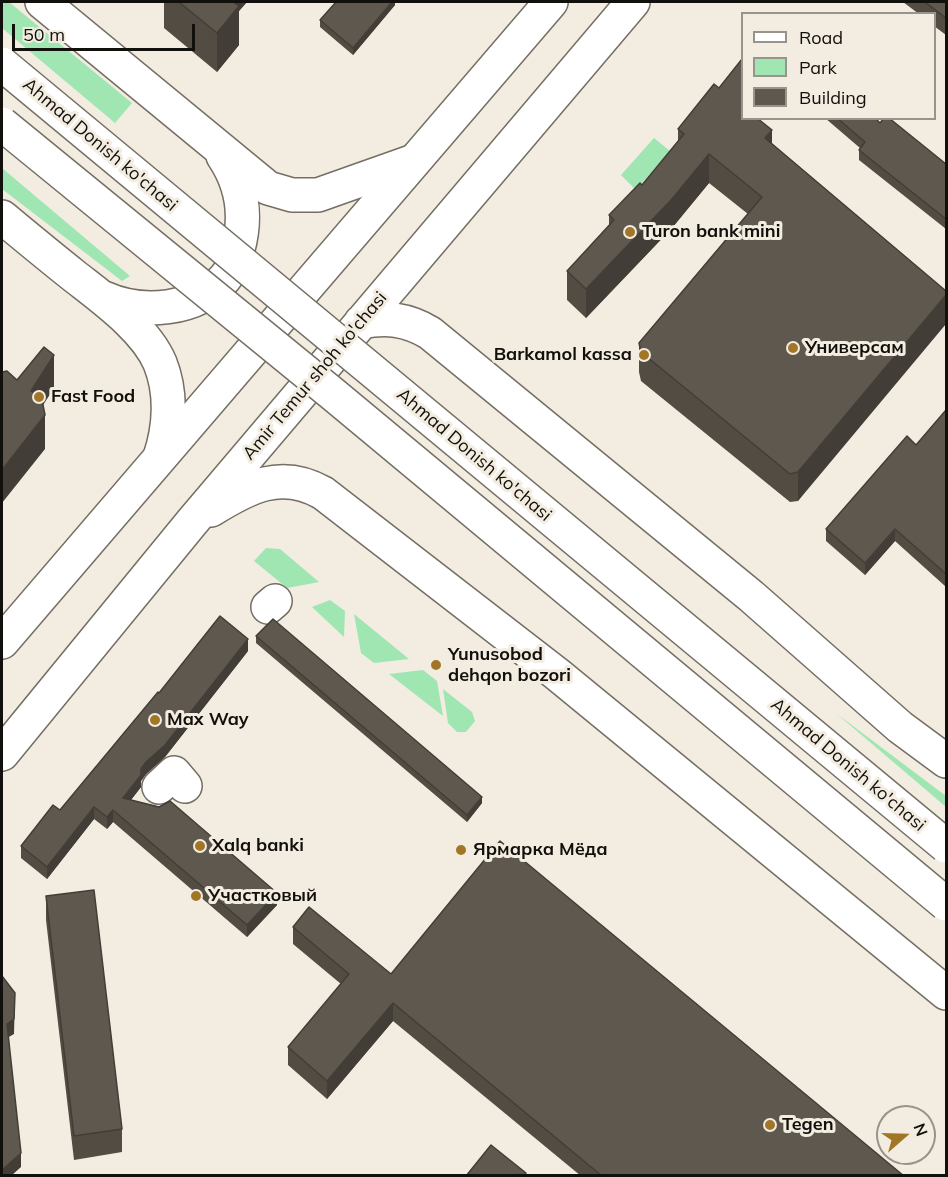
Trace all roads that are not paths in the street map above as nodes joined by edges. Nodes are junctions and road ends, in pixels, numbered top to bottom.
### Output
1 (42, 2) edge
2 (551, 2) edge
3 (630, 3) edge
4 (2, 64) edge
5 (2, 124) edge
6 (212, 144) junction
7 (414, 161) junction
8 (2, 217) edge
9 (100, 296) junction
10 (360, 322) junction
11 (160, 457) junction
12 (192, 522) junction
13 (2, 642) edge
14 (2, 754) edge
15 (946, 761) edge
16 (946, 846) edge
17 (946, 904) edge
18 (946, 993) edge

1 - 6 main road
2 - 7 main road
3 - 10 main road, Amir Temur shoh ko'chasi
4 - 16 main road, Ahmad Donish ko'chasi, bridge
5 - 17 main road, bridge
6 - 7 main road
6 - 9 main road
7 - 11 main road
8 - 9 main road
9 - 11 main road
10 - 12 main road, Amir Temur shoh ko'chasi
10 - 15 main road
11 - 13 main road
12 - 14 main road, Amir Temur shoh ko'chasi
12 - 18 main road

